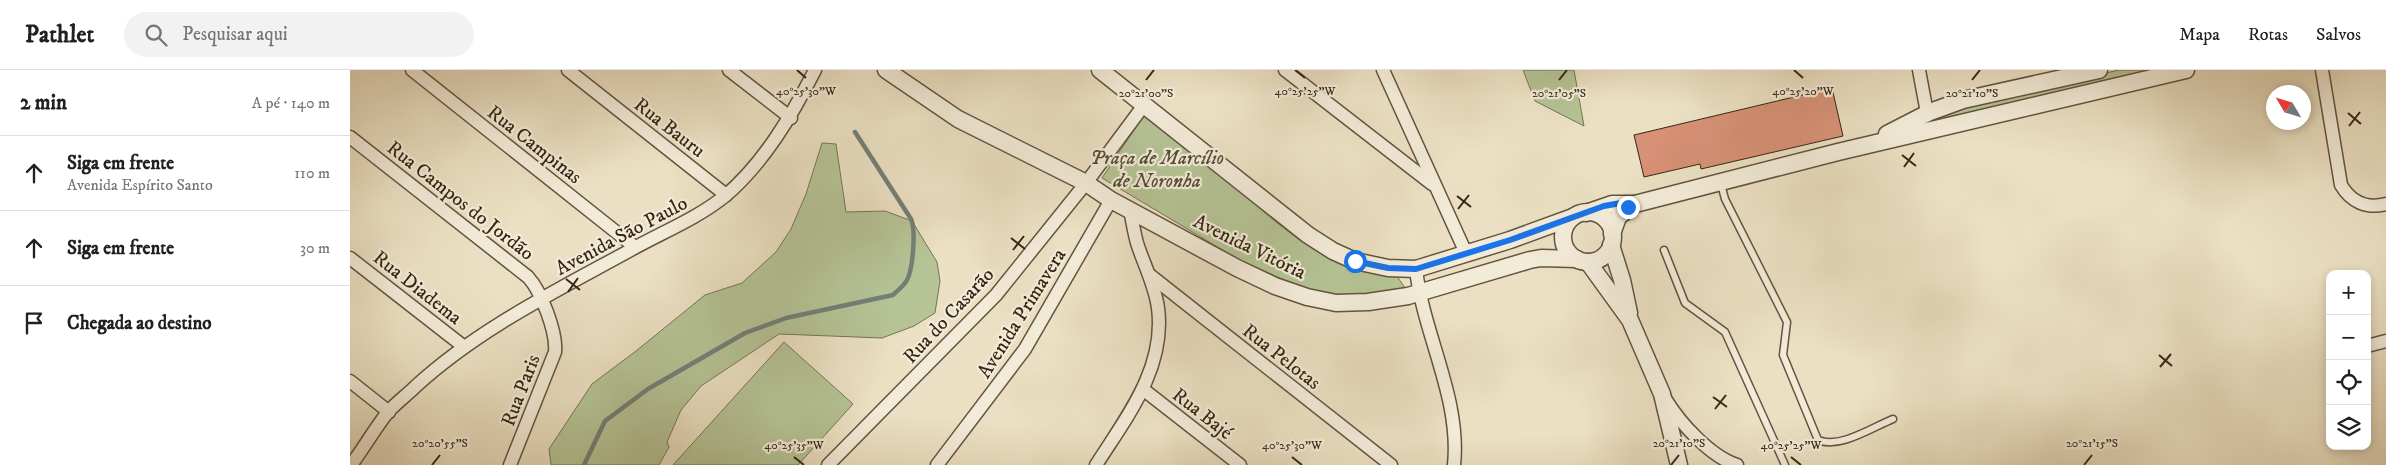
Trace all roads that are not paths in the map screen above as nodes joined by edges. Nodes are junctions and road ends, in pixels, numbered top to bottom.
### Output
1 (412, 70) edge
2 (568, 70) edge
3 (729, 70) edge
4 (815, 70) edge
5 (886, 70) edge
6 (1100, 70) edge
7 (1285, 70) edge
8 (1382, 70) edge
9 (1918, 70) edge
10 (2099, 70) edge
11 (2186, 70) edge
12 (2322, 70) edge
13 (1144, 105) junction
14 (1927, 113) junction
15 (791, 118) junction
16 (350, 137) edge
17 (1838, 152) junction
18 (1086, 182) junction
19 (1721, 182) junction
20 (1434, 186) junction
21 (726, 195) junction
22 (1111, 200) junction
23 (1634, 204) junction
24 (2386, 204) edge
25 (1130, 209) junction
26 (1579, 215) junction
27 (1612, 239) junction
28 (636, 247) junction
29 (1664, 250) dead end
30 (1466, 253) junction
31 (350, 258) edge
32 (1582, 261) junction
33 (1416, 269) junction
34 (1151, 276) junction
35 (1413, 295) junction
36 (542, 299) junction
37 (1630, 320) junction
38 (2386, 341) edge
39 (2371, 345) edge
40 (463, 346) junction
41 (350, 381) edge
42 (1144, 390) junction
43 (1662, 394) junction
44 (389, 412) junction
45 (1892, 419) dead end
46 (1678, 464) edge
47 (1731, 464) edge
48 (352, 465) edge
49 (510, 465) edge
50 (828, 465) edge
51 (936, 465) edge
52 (1096, 465) edge
53 (1240, 465) edge
54 (1390, 465) edge
55 (1454, 465) edge
56 (1785, 465) edge

1 - 28 street, Rua Campinas
2 - 21 street, Rua Bauru
3 - 15 street
4 - 15 street, Avenida São Paulo
5 - 18 street, Avenida Vitória
6 - 13 street
7 - 20 street
8 - 20 street
9 - 14 street
10 - 14 street
11 - 17 street
12 - 24 street
13 - 18 street
13 - 33 street
14 - 17 street
15 - 21 street, Avenida São Paulo
16 - 36 street, Rua Campos do Jordão
17 - 19 street
18 - 22 street, Avenida Vitória
18 - 50 street, Rua do Casarão
19 - 23 street
19 - 45 lane
20 - 30 street
21 - 28 street, Avenida São Paulo
22 - 25 street, Avenida Vitória
22 - 51 street, Avenida Primavera
23 - 26 street
23 - 27 street
25 - 34 street
25 - 35 street, Avenida Vitória
26 - 27 street
26 - 30 street
26 - 32 street
27 - 32 street
27 - 37 street
28 - 36 street, Avenida São Paulo
29 - 56 lane
30 - 33 street
31 - 40 street, Rua Diadema
32 - 35 street, Avenida Vitória
32 - 37 street
33 - 35 street
34 - 42 street
34 - 54 street, Rua Pelotas
35 - 55 street
36 - 40 street, Avenida São Paulo
36 - 49 street, Rua Paris
37 - 43 street
38 - 39 street
40 - 44 street, Avenida São Paulo
41 - 44 street
42 - 52 street
42 - 53 street, Rua Bajé
43 - 46 street
43 - 47 street
44 - 48 street, Avenida São Paulo

